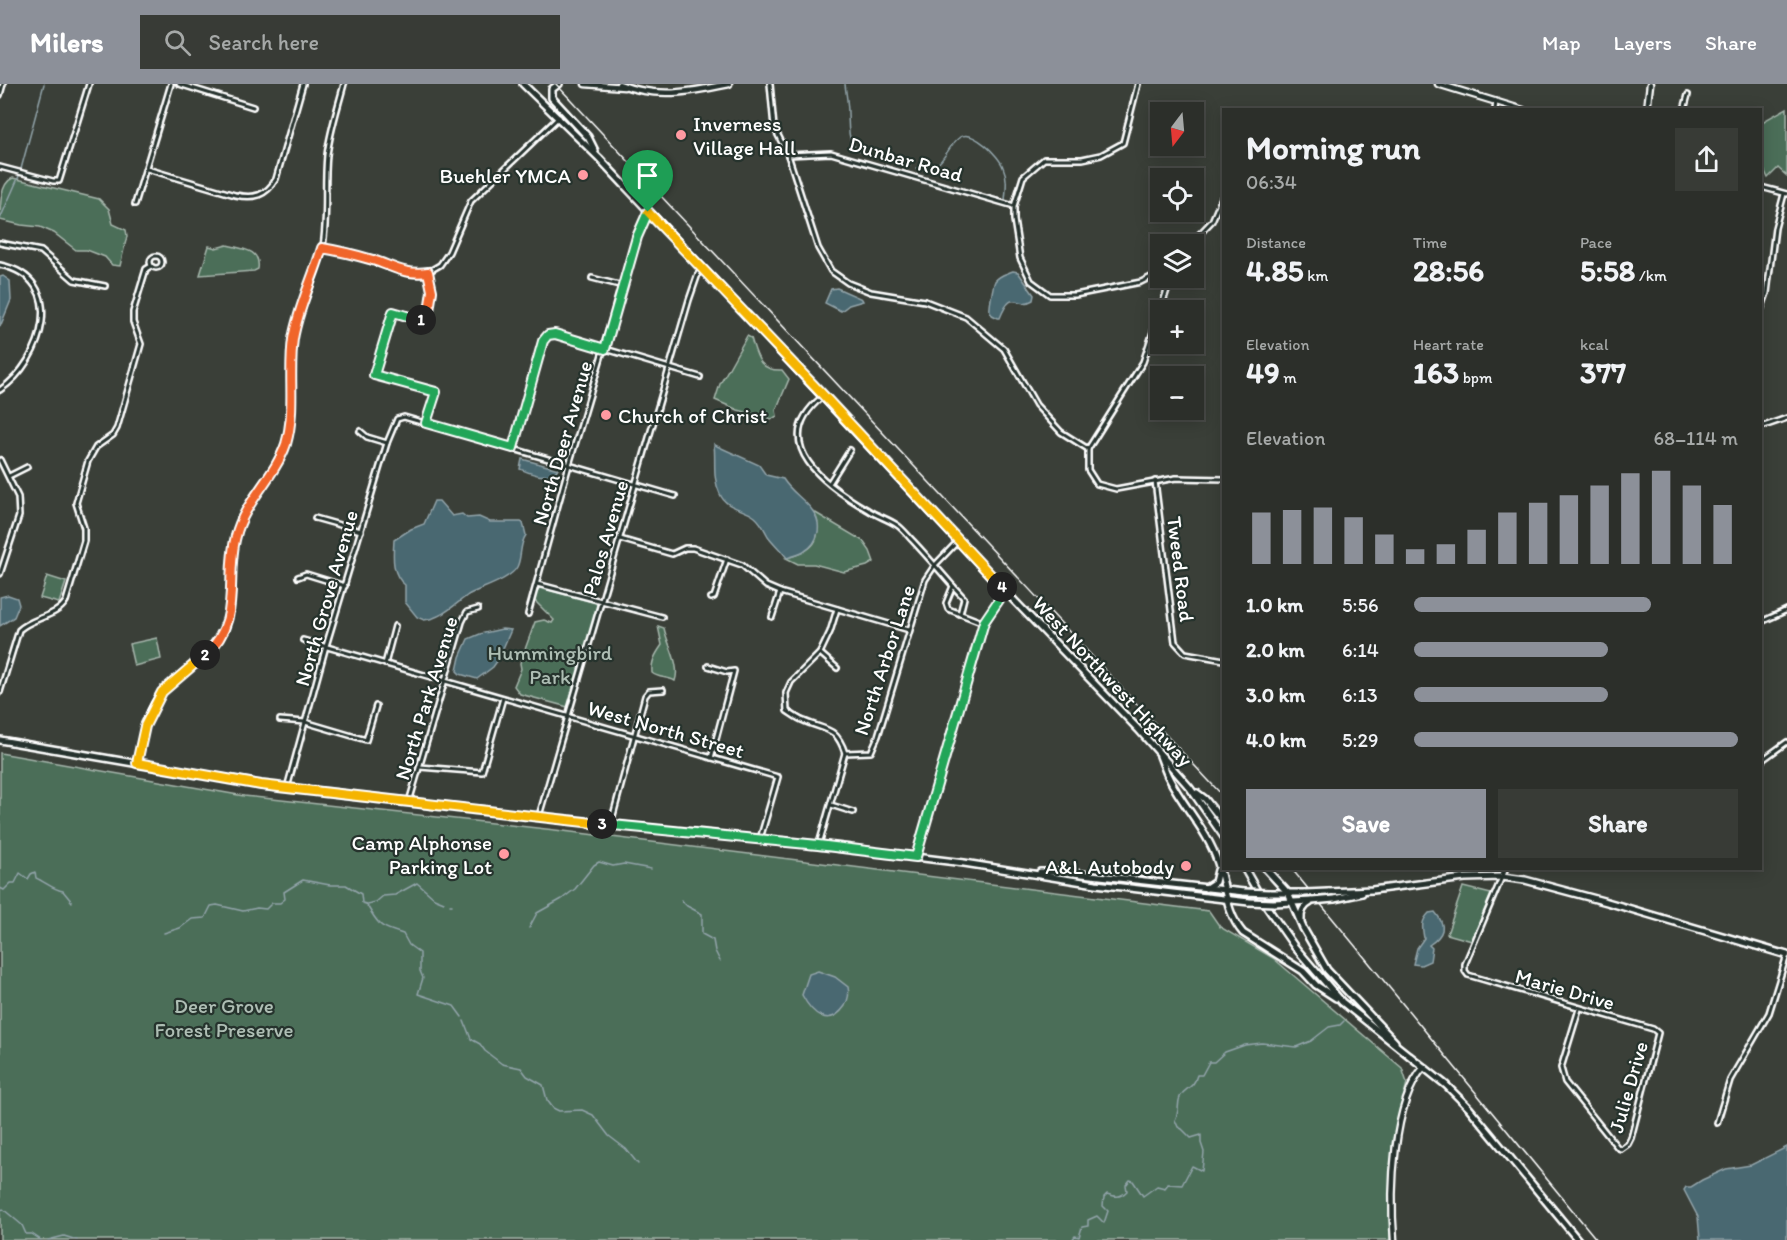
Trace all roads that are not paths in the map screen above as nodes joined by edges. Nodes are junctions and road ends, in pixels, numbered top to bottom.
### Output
1 (3, 84) edge
2 (89, 84) edge
3 (171, 84) edge
4 (179, 84) edge
5 (303, 84) edge
6 (344, 84) edge
7 (523, 84) edge
8 (559, 84) edge
9 (585, 84) edge
10 (619, 84) edge
11 (684, 84) edge
12 (729, 84) edge
13 (770, 84) edge
14 (1138, 84) edge
15 (1437, 84) edge
16 (1650, 84) edge
17 (627, 87) junction
18 (685, 93) junction
19 (0, 95) edge
20 (1688, 95) dead end
21 (1496, 101) junction
22 (253, 107) dead end
23 (1495, 108) edge
24 (1517, 108) edge
25 (1647, 108) edge
26 (1685, 108) edge
27 (559, 117) junction
28 (788, 155) junction
29 (599, 158) junction
30 (0, 167) edge
31 (147, 169) junction
32 (1762, 187) edge
33 (1785, 194) edge
34 (1222, 198) edge
35 (135, 204) dead end
36 (1014, 206) junction
37 (648, 212) junction
38 (1200, 234) edge
39 (0, 243) edge
40 (322, 248) junction
41 (0, 265) edge
42 (151, 266) junction
43 (702, 269) junction
44 (428, 272) junction
45 (592, 278) dead end
46 (1150, 278) edge
47 (105, 286) dead end
48 (623, 286) junction
49 (1168, 288) edge
50 (1762, 307) edge
51 (605, 349) junction
52 (670, 368) junction
53 (700, 377) dead end
54 (0, 390) edge
55 (824, 396) junction
56 (1787, 418) edge
57 (426, 423) junction
58 (1762, 427) edge
59 (360, 431) dead end
60 (387, 443) junction
61 (513, 448) junction
62 (1088, 449) junction
63 (850, 450) dead end
64 (0, 460) edge
65 (569, 465) junction
66 (27, 467) dead end
67 (9, 476) junction
68 (1222, 478) edge
69 (1155, 481) junction
70 (830, 482) junction
71 (636, 484) junction
72 (675, 496) dead end
73 (315, 519) dead end
74 (362, 531) junction
75 (620, 539) junction
76 (958, 541) junction
77 (727, 559) junction
78 (935, 565) junction
79 (0, 574) edge
80 (298, 577) dead end
81 (537, 584) junction
82 (345, 586) junction
83 (953, 586) junction
84 (1005, 591) junction
85 (780, 592) junction
86 (711, 598) dead end
87 (602, 601) junction
88 (478, 609) dead end
89 (837, 609) junction
90 (1787, 610) edge
91 (960, 614) junction
92 (528, 615) dead end
93 (662, 617) dead end
94 (772, 617) dead end
95 (984, 622) junction
96 (1762, 622) edge
97 (394, 626) dead end
98 (909, 630) junction
99 (303, 640) dead end
100 (326, 646) junction
101 (820, 653) junction
102 (1222, 660) edge
103 (385, 664) junction
104 (708, 666) dead end
105 (837, 668) dead end
106 (445, 681) junction
107 (663, 690) dead end
108 (0, 692) edge
109 (502, 698) junction
110 (376, 706) dead end
111 (568, 716) junction
112 (279, 720) dead end
113 (305, 722) junction
114 (634, 736) junction
115 (0, 740) edge
116 (1787, 742) edge
117 (1158, 752) junction
118 (845, 753) junction
119 (711, 758) junction
120 (1762, 760) edge
121 (137, 763) junction
122 (420, 767) junction
123 (287, 788) junction
124 (1190, 788) junction
125 (410, 802) junction
126 (831, 806) junction
127 (853, 812) dead end
128 (539, 817) junction
129 (1222, 821) edge
130 (611, 825) junction
131 (1222, 834) edge
132 (759, 840) junction
133 (818, 845) junction
134 (916, 857) junction
135 (1219, 865) junction
136 (1245, 870) edge
137 (1267, 870) edge
138 (1504, 870) edge
139 (1027, 872) junction
140 (1502, 877) junction
141 (1206, 888) junction
142 (1224, 890) junction
143 (1372, 890) junction
144 (1288, 894) junction
145 (1227, 900) junction
146 (1312, 901) junction
147 (1292, 902) junction
148 (1303, 928) junction
149 (1787, 955) edge
150 (1342, 1002) junction
151 (1579, 1008) junction
152 (1658, 1033) joint
153 (1409, 1056) junction
154 (1424, 1067) junction
155 (1716, 1123) dead end
156 (1395, 1240) edge
157 (1578, 1240) edge

1 - 19 street
2 - 30 street
3 - 31 street
4 - 22 street
5 - 31 street
6 - 40 street
7 - 27 main road, West Northwest Highway
8 - 29 main road
9 - 17 main road
10 - 17 main road
11 - 18 main road
12 - 18 main road
13 - 28 street
14 - 36 street
15 - 21 main road
16 - 25 main road
17 - 18 main road
20 - 26 street
21 - 23 street
21 - 24 main road
27 - 29 main road, West Northwest Highway
27 - 44 street
28 - 36 street, Dunbar Road
28 - 62 street
29 - 37 main road, West Northwest Highway
31 - 35 street
32 - 33 street
33 - 50 street
34 - 38 street
36 - 46 street
37 - 43 main road, West Northwest Highway
37 - 48 street, North Deer Avenue
39 - 47 street
40 - 44 street
40 - 121 street
41 - 54 street
42 - 42 street
42 - 108 street
43 - 52 street, Palos Avenue
43 - 55 main road, West Northwest Highway
44 - 57 street
45 - 48 street
48 - 51 street, North Deer Avenue
49 - 62 street
51 - 52 street
51 - 61 street
51 - 65 street, North Deer Avenue
52 - 53 street
52 - 71 street, Palos Avenue
55 - 70 street
55 - 76 main road, West Northwest Highway
56 - 58 street
57 - 60 street, North Grove Avenue
57 - 61 street
59 - 60 street
60 - 74 street, North Grove Avenue
61 - 65 street
62 - 69 street
63 - 70 street
64 - 67 street
65 - 71 street
65 - 81 street, North Deer Avenue
66 - 67 street
67 - 79 street
68 - 69 street
69 - 102 street, Tweed Road
70 - 78 street
71 - 72 street
71 - 75 street, Palos Avenue
73 - 74 street
74 - 82 street, North Grove Avenue
75 - 77 street
75 - 87 street, Palos Avenue
76 - 78 street, North Arbor Lane
76 - 84 main road, West Northwest Highway
77 - 85 street
77 - 86 street
78 - 83 street
78 - 98 street, North Arbor Lane
80 - 82 street
81 - 87 street
81 - 92 street, North Deer Avenue
82 - 100 street, North Grove Avenue
83 - 91 street
83 - 91 street
84 - 95 street
84 - 117 main road, West Northwest Highway
85 - 89 street
85 - 94 street
87 - 93 street
87 - 111 street, Palos Avenue
88 - 106 street, North Park Avenue
89 - 98 street
89 - 101 street
90 - 96 street
91 - 95 street
95 - 134 street
97 - 103 street
98 - 118 street, North Arbor Lane
99 - 100 street, West North Street
100 - 103 street, West North Street
100 - 113 street, North Grove Avenue
101 - 105 street
101 - 118 street
103 - 106 street, West North Street
104 - 119 street
106 - 109 street, West North Street
106 - 122 street, North Park Avenue
107 - 114 street
109 - 111 street, West North Street
109 - 122 street
110 - 113 street
111 - 114 street, West North Street
111 - 128 street, Palos Avenue
112 - 113 street
113 - 123 street, North Grove Avenue
114 - 119 street, West North Street
114 - 130 street
115 - 121 main road
116 - 120 street
117 - 124 main road, West Northwest Highway
117 - 135 main road
118 - 126 street, North Arbor Lane
119 - 132 street, West North Street
121 - 123 main road
122 - 125 street, North Park Avenue
123 - 125 main road
124 - 129 main road
124 - 131 main road, West Northwest Highway
125 - 128 main road
126 - 127 street
126 - 133 street, North Arbor Lane
128 - 130 main road
130 - 132 main road
132 - 133 main road
133 - 134 main road
134 - 139 main road
135 - 141 main road
135 - 142 main road
136 - 150 main road
137 - 144 main road
138 - 140 main road
139 - 141 main road
139 - 145 main road
140 - 143 main road
140 - 149 main road
140 - 151 street, Marie Drive
141 - 142 main road
142 - 144 main road, bridge
142 - 145 main road
143 - 144 main road, bridge
143 - 146 main road, bridge
144 - 147 main road
145 - 147 main road, bridge
145 - 150 main road
146 - 147 main road
146 - 148 main road
147 - 148 main road
148 - 153 main road
149 - 155 street
150 - 153 main road
151 - 152 street, Marie Drive
151 - 152 street, Julie Drive
153 - 154 main road
154 - 156 main road
154 - 157 main road

